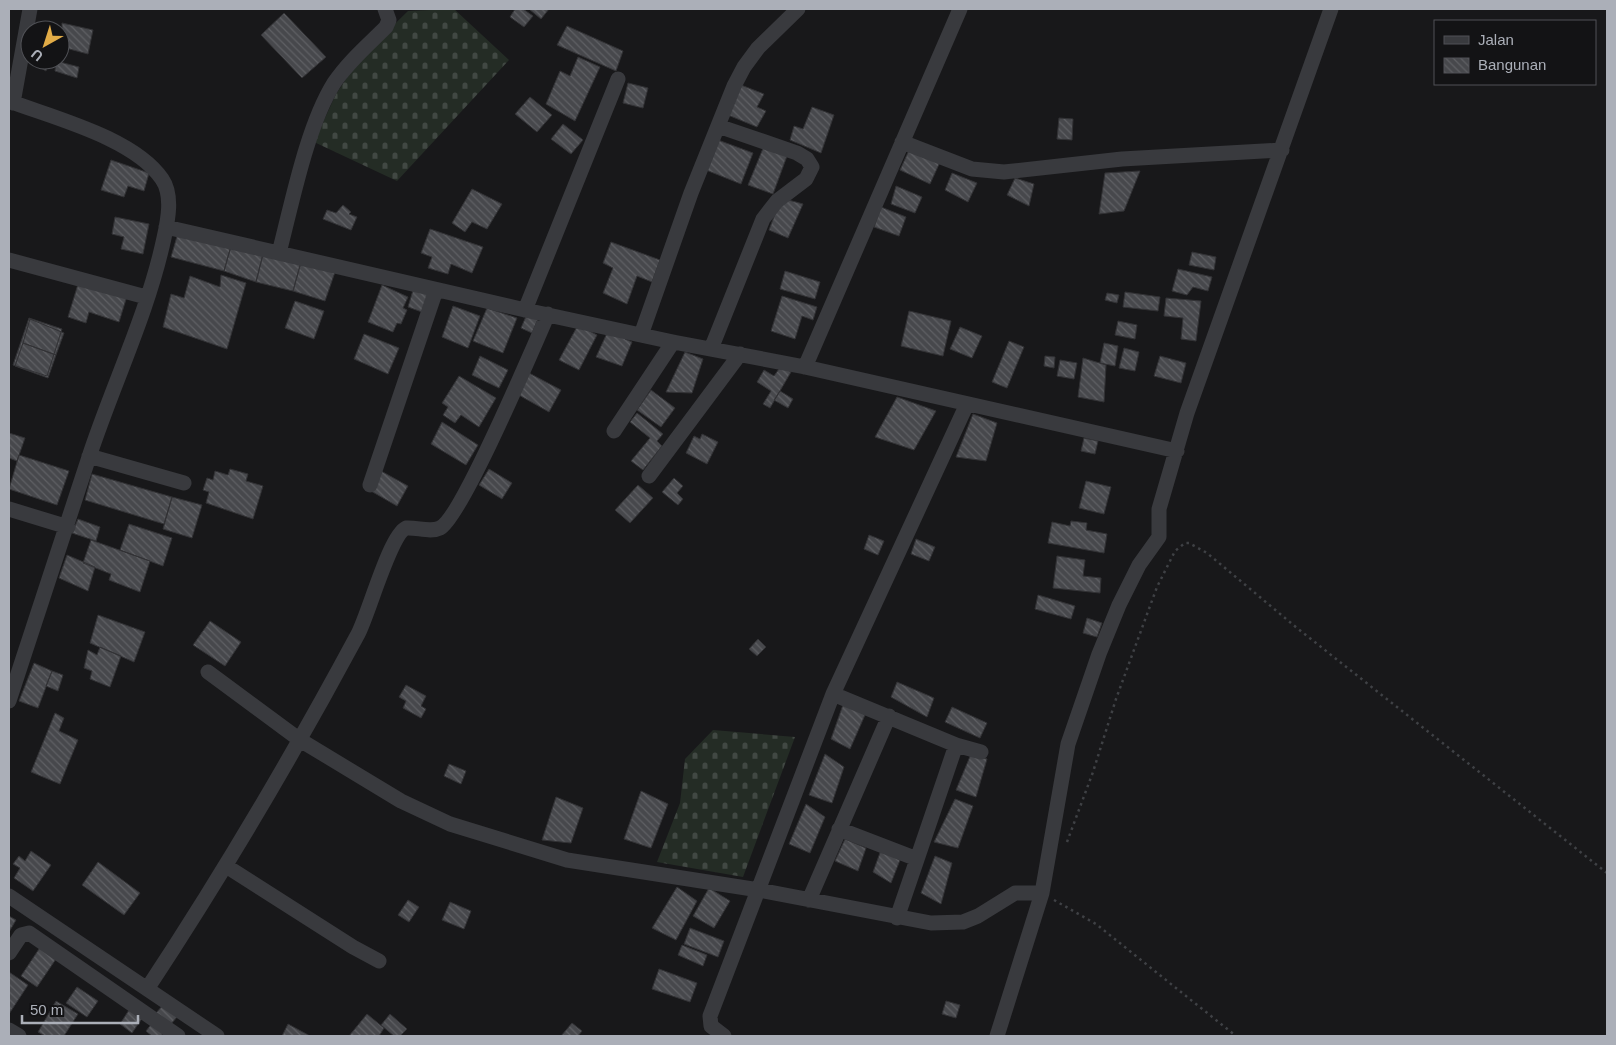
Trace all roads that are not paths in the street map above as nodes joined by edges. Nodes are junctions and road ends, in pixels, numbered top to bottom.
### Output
1 (30, 9) edge
2 (385, 9) edge
3 (798, 9) edge
4 (960, 9) edge
5 (1331, 9) edge
6 (618, 79) dead end
7 (11, 102) edge
8 (718, 126) junction
9 (902, 142) junction
10 (1282, 150) junction
11 (166, 227) junction
12 (279, 253) junction
13 (9, 260) edge
14 (436, 290) junction
15 (146, 297) junction
16 (524, 310) junction
17 (548, 314) junction
18 (641, 335) junction
19 (673, 342) junction
20 (711, 349) junction
21 (740, 354) junction
22 (805, 367) junction
23 (967, 404) junction
24 (614, 431) dead end
25 (1177, 451) junction
26 (89, 456) junction
27 (649, 476) dead end
28 (184, 483) dead end
29 (370, 485) dead end
30 (9, 509) edge
31 (68, 526) junction
32 (208, 672) dead end
33 (833, 694) junction
34 (9, 702) edge
35 (889, 716) junction
36 (300, 740) junction
37 (956, 745) junction
38 (981, 752) dead end
39 (839, 830) junction
40 (917, 859) junction
41 (226, 866) junction
42 (760, 890) junction
43 (1042, 893) junction
44 (9, 896) edge
45 (809, 900) junction
46 (897, 918) junction
47 (9, 953) edge
48 (379, 961) dead end
49 (147, 989) junction
50 (9, 1030) edge
51 (19, 1036) edge
52 (178, 1036) edge
53 (217, 1036) edge
54 (724, 1036) edge
55 (997, 1036) edge

1 - 7 street
2 - 12 street
3 - 8 street
4 - 9 street
5 - 10 street
6 - 16 street
7 - 11 street
8 - 18 street
8 - 20 street
9 - 10 street
9 - 22 street
10 - 25 street
11 - 12 street
11 - 15 street
12 - 14 street
13 - 15 street
14 - 16 street
14 - 29 street
15 - 26 street
16 - 17 street
17 - 18 street
17 - 36 street
18 - 19 street
19 - 20 street
19 - 24 street
20 - 21 street
21 - 22 street
21 - 27 street
22 - 23 street
23 - 25 street
23 - 33 street
25 - 43 street
26 - 28 street
26 - 31 street
30 - 31 street
31 - 34 street
32 - 36 street
33 - 35 street
33 - 42 street
35 - 37 street
35 - 39 street
36 - 41 street
36 - 42 street
37 - 38 street
37 - 40 street
39 - 40 street
39 - 45 street
40 - 46 street
41 - 48 street
41 - 49 street
42 - 45 street
42 - 54 street
43 - 46 street
43 - 55 street
44 - 49 street
45 - 46 street
47 - 52 street
49 - 53 street
50 - 51 street

